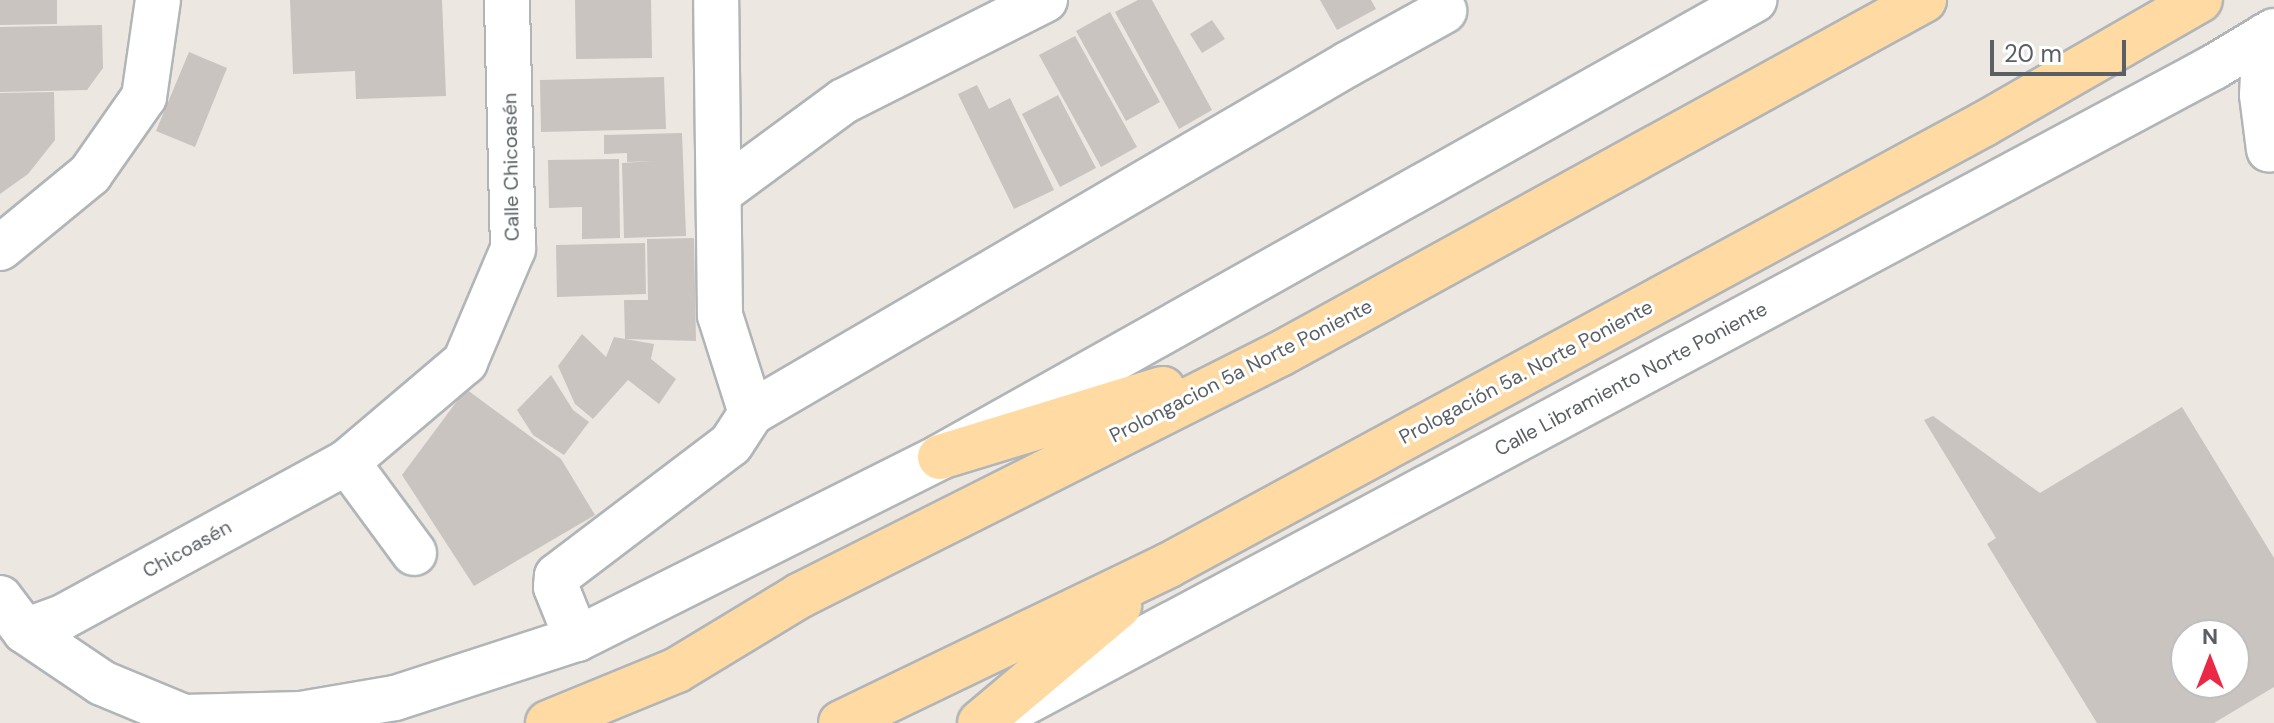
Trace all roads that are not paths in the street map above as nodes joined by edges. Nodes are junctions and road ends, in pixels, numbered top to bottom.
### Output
1 (158, 0) edge
2 (507, 0) edge
3 (716, 0) edge
4 (1045, 0) edge
5 (1754, 0) edge
6 (1924, 0) edge
7 (2200, 0) edge
8 (1444, 11) dead end
9 (2270, 34) edge
10 (2214, 67) junction
11 (2272, 154) edge
12 (719, 193) junction
13 (0, 248) edge
14 (1280, 354) junction
15 (751, 413) junction
16 (940, 457) junction
17 (347, 462) junction
18 (414, 553) dead end
19 (1169, 565) junction
20 (13, 615) edge
21 (577, 639) junction
22 (548, 723) edge
23 (841, 723) edge
24 (980, 723) edge
25 (987, 723) edge

1 - 13 street
2 - 17 street, Calle Chicoasén
3 - 12 street
4 - 12 street
5 - 16 street
6 - 14 main road, Prolongacion 5a Norte Poniente
7 - 19 main road, Prologación 5a. Norte Poniente
8 - 15 street
9 - 10 street, Calle Libramiento Norte Poniente
9 - 11 street
10 - 11 street
10 - 25 street, Calle Libramiento Norte Poniente
12 - 15 street
14 - 16 main road
14 - 22 main road, Prolongacion 5a Norte Poniente
15 - 21 street
16 - 21 street
17 - 18 street
17 - 20 street, Chicoasén
19 - 23 main road, Prologación 5a. Norte Poniente
19 - 24 main road
20 - 21 street

